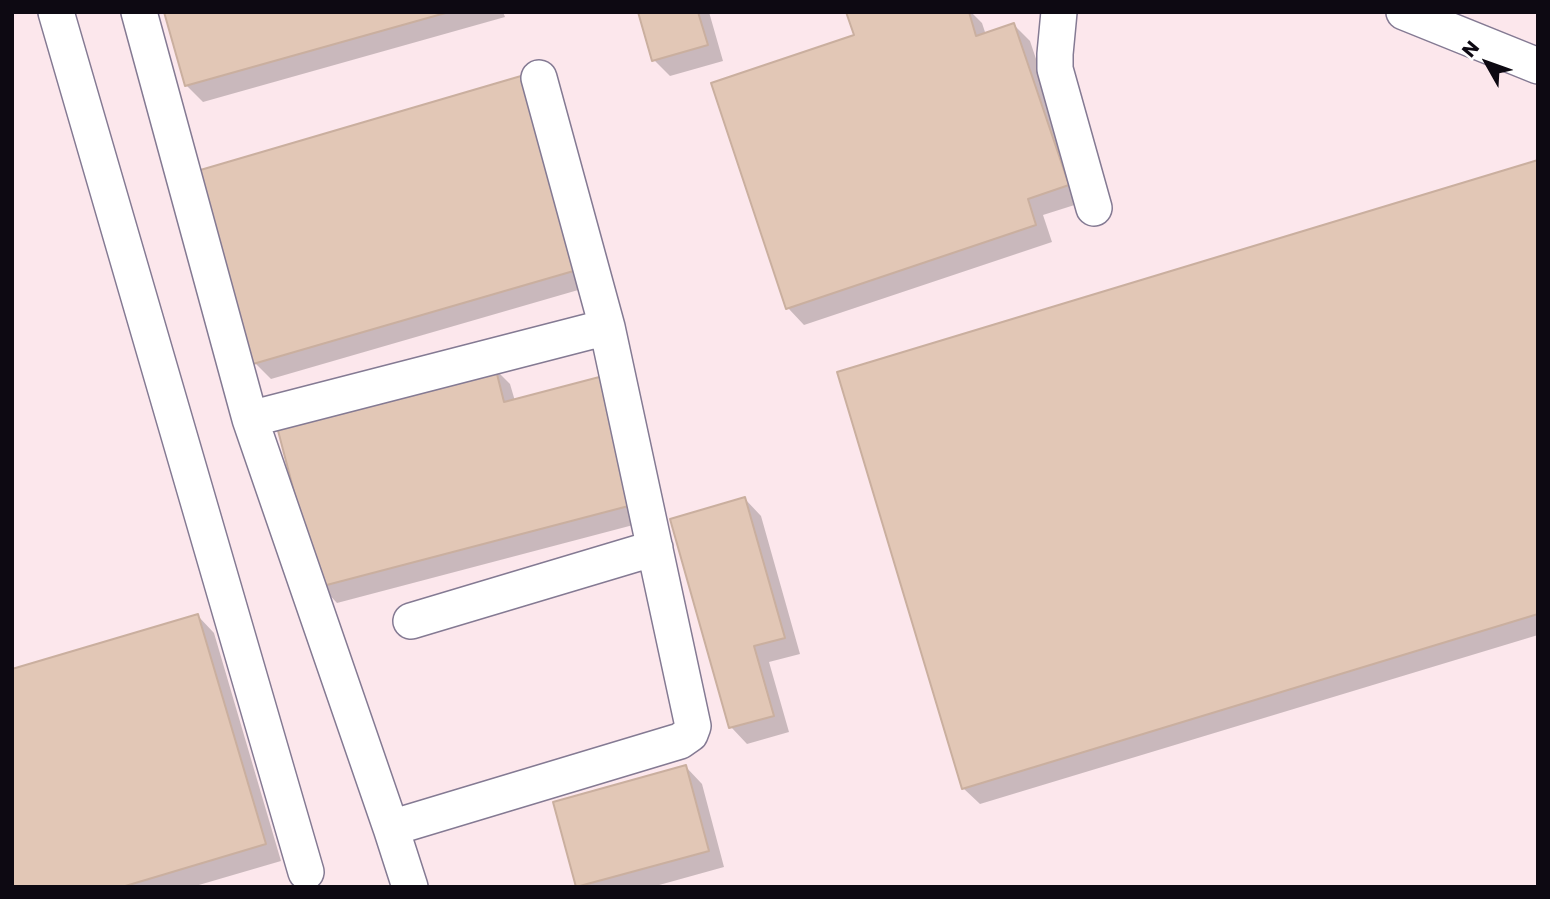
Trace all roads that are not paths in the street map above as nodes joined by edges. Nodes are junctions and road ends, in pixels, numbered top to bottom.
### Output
1 (57, 12) edge
2 (139, 12) edge
3 (1059, 12) edge
4 (1404, 12) edge
5 (1538, 66) edge
6 (539, 78) dead end
7 (1094, 208) dead end
8 (607, 327) junction
9 (250, 419) junction
10 (655, 548) junction
11 (411, 621) dead end
12 (391, 828) junction
13 (306, 872) dead end
14 (410, 887) edge

1 - 13 street
2 - 9 street
3 - 7 street
4 - 5 street
6 - 8 street
8 - 9 street
8 - 10 street
9 - 12 street
10 - 11 street
10 - 12 street
12 - 14 street

